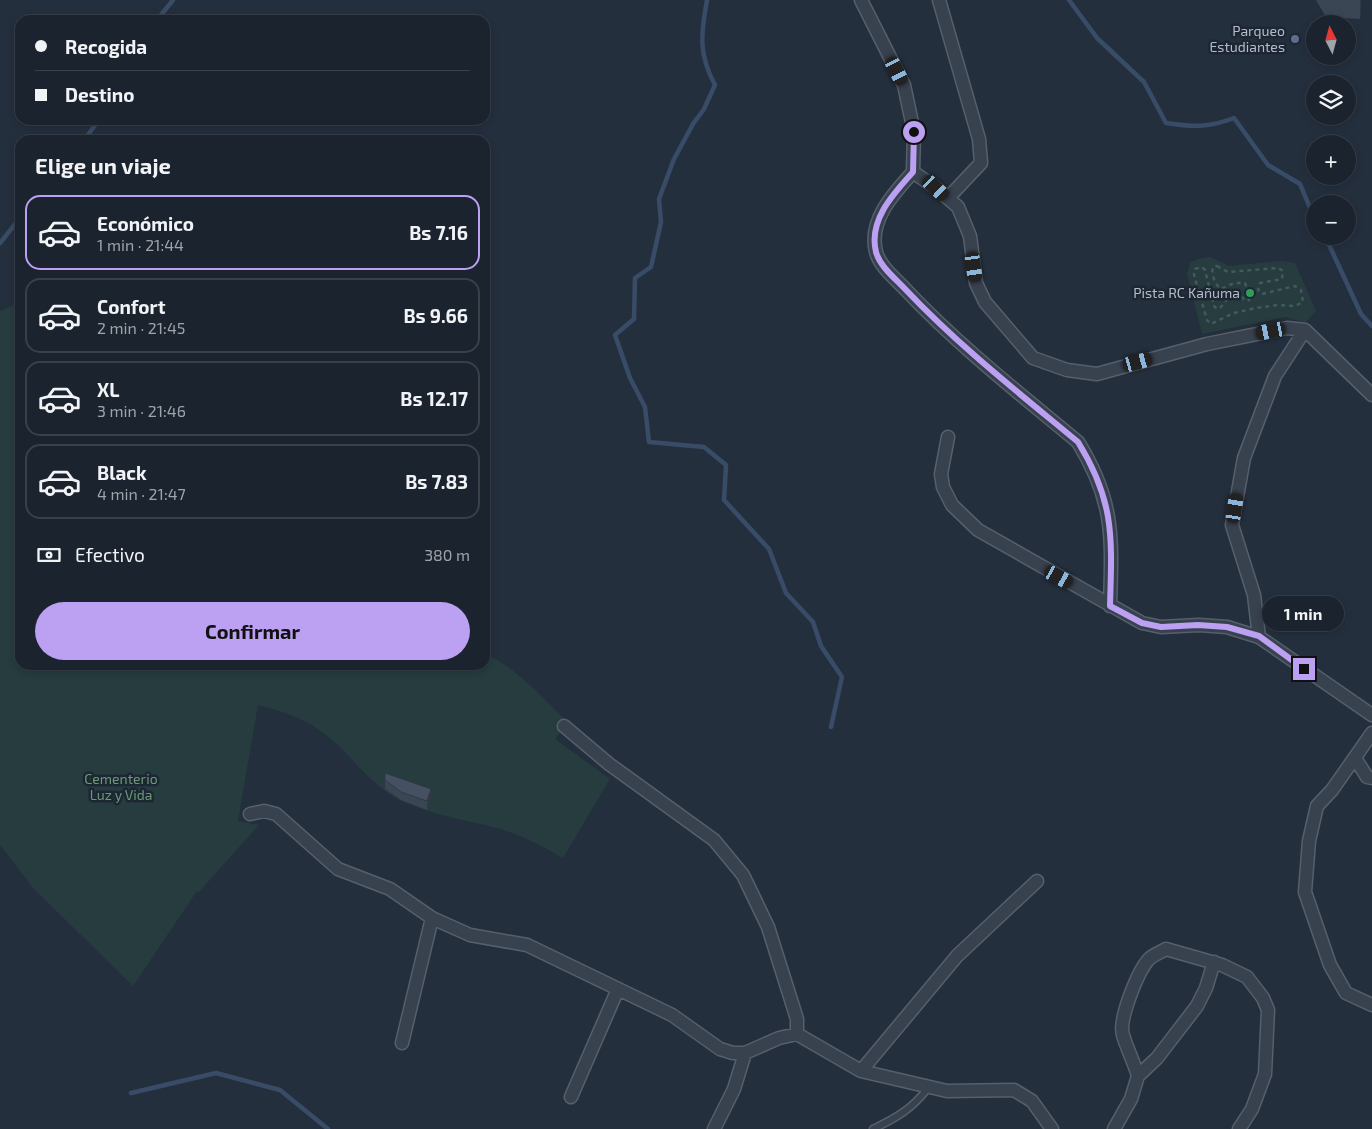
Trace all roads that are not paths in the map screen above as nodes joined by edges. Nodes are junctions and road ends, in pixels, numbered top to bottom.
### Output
1 (861, 0) edge
2 (939, 0) edge
3 (913, 172) junction
4 (948, 198) junction
5 (1305, 330) junction
6 (1372, 395) edge
7 (948, 437) dead end
8 (1110, 606) junction
9 (1259, 636) junction
10 (1372, 715) edge
11 (564, 726) dead end
12 (1372, 733) edge
13 (1355, 758) junction
14 (1372, 778) edge
15 (250, 814) dead end
16 (1038, 881) dead end
17 (432, 918) junction
18 (1214, 962) junction
19 (618, 989) junction
20 (1372, 1006) edge
21 (797, 1034) junction
22 (402, 1043) dead end
23 (746, 1053) junction
24 (861, 1071) junction
25 (1138, 1076) junction
26 (928, 1088) junction
27 (571, 1097) dead end
28 (714, 1129) edge
29 (873, 1129) edge
30 (1052, 1129) edge
31 (1114, 1129) edge
32 (1239, 1129) edge

1 - 3 street
2 - 4 street
3 - 4 street
3 - 8 street
4 - 5 street
5 - 6 street
5 - 9 street
7 - 8 street
8 - 9 street
9 - 10 street
11 - 21 street
12 - 13 street
13 - 14 street
13 - 20 street
15 - 17 street
16 - 24 street
17 - 19 street
17 - 22 street
18 - 25 street
18 - 25 street
18 - 32 street
19 - 23 street
19 - 27 street
21 - 23 street
21 - 24 street
23 - 28 street
24 - 26 street
25 - 31 street
26 - 29 lane
26 - 30 street

